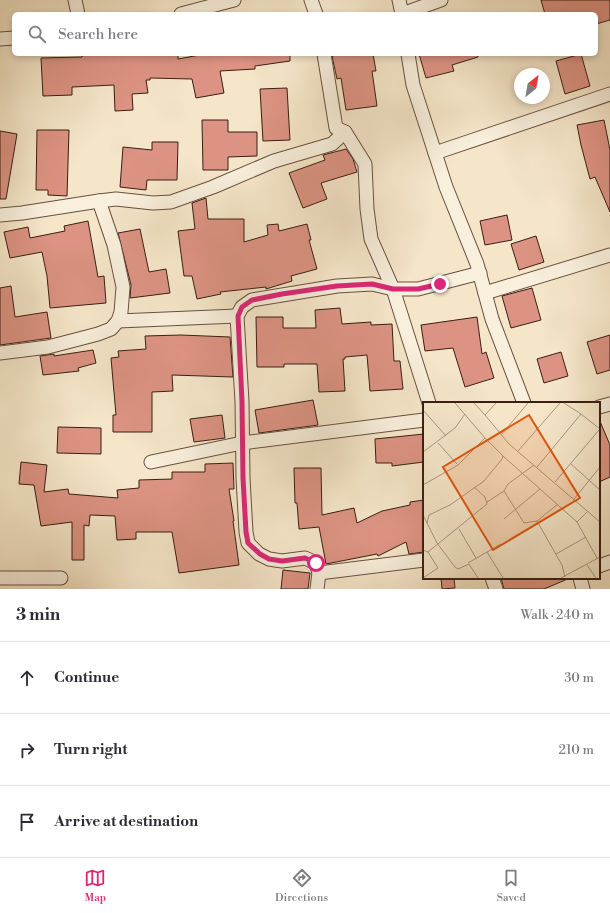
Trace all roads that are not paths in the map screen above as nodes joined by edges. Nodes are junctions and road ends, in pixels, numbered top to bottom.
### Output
1 (75, 0) edge
2 (234, 0) edge
3 (311, 0) edge
4 (399, 0) edge
5 (441, 0) edge
6 (78, 12) edge
7 (189, 12) edge
8 (315, 12) edge
9 (402, 12) edge
10 (408, 12) edge
11 (12, 38) edge
12 (0, 39) edge
13 (324, 56) edge
14 (408, 56) edge
15 (610, 94) edge
16 (345, 132) junction
17 (435, 153) junction
18 (99, 201) junction
19 (0, 215) edge
20 (610, 255) edge
21 (480, 273) junction
22 (393, 289) junction
23 (485, 293) junction
24 (238, 316) junction
25 (118, 321) junction
26 (0, 353) edge
27 (430, 402) edge
28 (524, 402) edge
29 (610, 404) edge
30 (600, 407) edge
31 (423, 420) edge
32 (242, 443) junction
33 (151, 462) dead end
34 (423, 560) edge
35 (610, 562) edge
36 (600, 566) edge
37 (319, 573) junction
38 (0, 578) edge
39 (61, 578) dead end
40 (492, 579) edge
41 (580, 579) edge
42 (317, 589) edge
43 (496, 589) edge
44 (583, 589) edge

1 - 6 street
2 - 7 street
3 - 8 street
4 - 9 street
5 - 10 street
11 - 12 street
13 - 16 street
14 - 17 street
15 - 17 street
16 - 18 street
16 - 22 street
17 - 21 street
18 - 19 street
18 - 25 street
20 - 23 street
21 - 22 street
21 - 23 street
22 - 24 street
22 - 27 street
23 - 28 street
24 - 25 street
24 - 32 street
25 - 26 street
29 - 30 street
31 - 32 street
32 - 33 street
32 - 37 street
34 - 37 street
35 - 36 street
37 - 42 street
38 - 39 street
40 - 43 street
41 - 44 street

